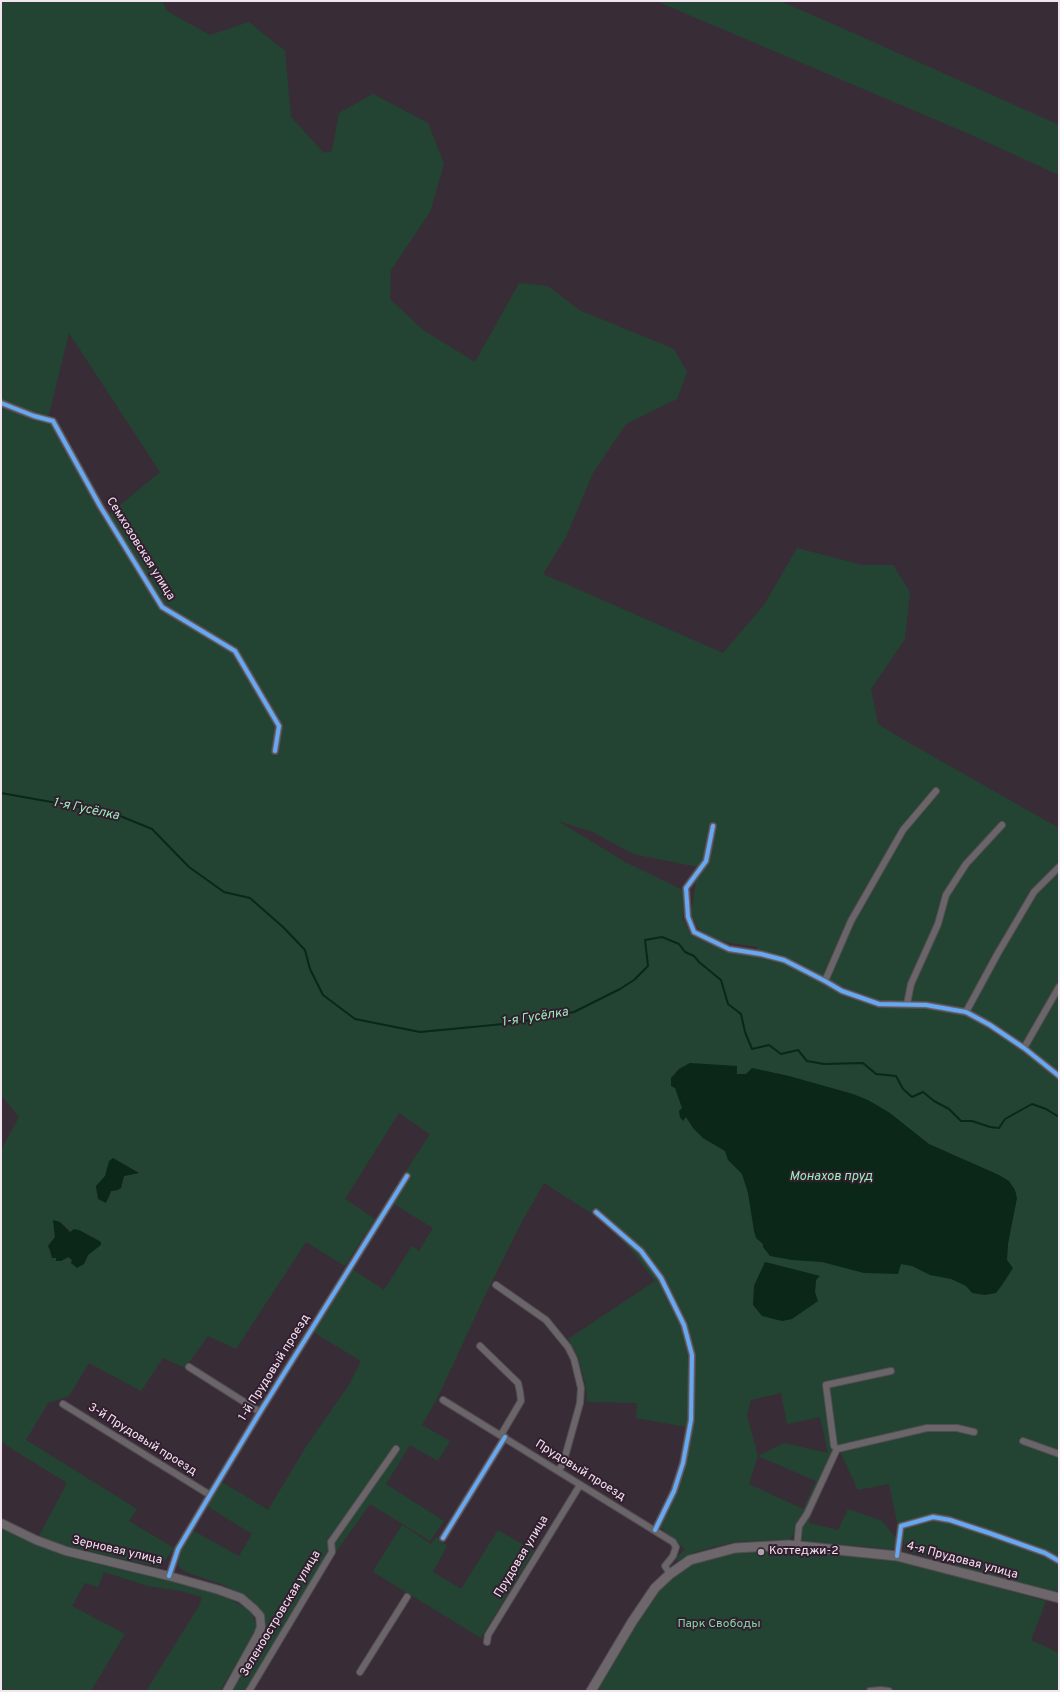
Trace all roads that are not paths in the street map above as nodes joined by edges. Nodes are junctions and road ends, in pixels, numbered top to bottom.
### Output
1 (1, 403) edge
2 (275, 751) dead end
3 (936, 791) dead end
4 (1002, 825) dead end
5 (713, 826) dead end
6 (1059, 867) edge
7 (825, 981) junction
8 (1059, 987) edge
9 (906, 1004) junction
10 (966, 1012) junction
11 (1024, 1048) junction
12 (1059, 1076) edge
13 (407, 1176) dead end
14 (596, 1212) dead end
15 (496, 1286) dead end
16 (480, 1346) dead end
17 (188, 1367) dead end
18 (891, 1371) dead end
19 (443, 1400) dead end
20 (63, 1404) dead end
21 (260, 1412) junction
22 (974, 1432) dead end
23 (503, 1436) junction
24 (1023, 1441) dead end
25 (396, 1449) dead end
26 (837, 1449) junction
27 (1059, 1454) edge
28 (558, 1472) junction
29 (580, 1485) junction
30 (210, 1495) junction
31 (1, 1523) edge
32 (655, 1530) junction
33 (443, 1538) dead end
34 (797, 1546) junction
35 (897, 1556) junction
36 (1059, 1560) edge
37 (670, 1574) junction
38 (169, 1576) junction
39 (407, 1597) dead end
40 (1059, 1598) edge
41 (261, 1627) joint
42 (487, 1642) dead end
43 (360, 1672) dead end
44 (227, 1691) edge
45 (249, 1691) edge
46 (592, 1691) edge
47 (870, 1691) edge
48 (889, 1691) edge

1 - 2 street, Семхозовская улица
3 - 7 street
4 - 9 street
5 - 7 street
6 - 10 street
7 - 9 street
8 - 11 street
9 - 10 street
10 - 11 street
11 - 12 street
13 - 21 street, 1-й Прудовый проезд
14 - 32 street
15 - 28 street
16 - 23 street
17 - 21 street
18 - 26 street
19 - 23 street, Прудовый проезд
20 - 30 street, 3-й Прудовый проезд
21 - 30 street, 1-й Прудовый проезд
22 - 26 street
23 - 28 street, Прудовый проезд
23 - 33 street
24 - 27 street
25 - 45 street, Зеленоостровская улица
26 - 34 street
28 - 29 street, Прудовый проезд
29 - 32 street, Прудовый проезд
29 - 42 street, Прудовая улица
30 - 38 street, 1-й Прудовый проезд
31 - 38 street, Зерновая улица
32 - 37 street, Прудовый проезд
34 - 35 main road, 4-я Прудовая улица
34 - 37 main road, 4-я Прудовая улица
35 - 36 street
35 - 40 main road, 4-я Прудовая улица
37 - 46 main road, 4-я Прудовая улица
38 - 41 street, Зерновая улица
39 - 43 street
41 - 44 street, Зеленоостровская улица
47 - 48 street

